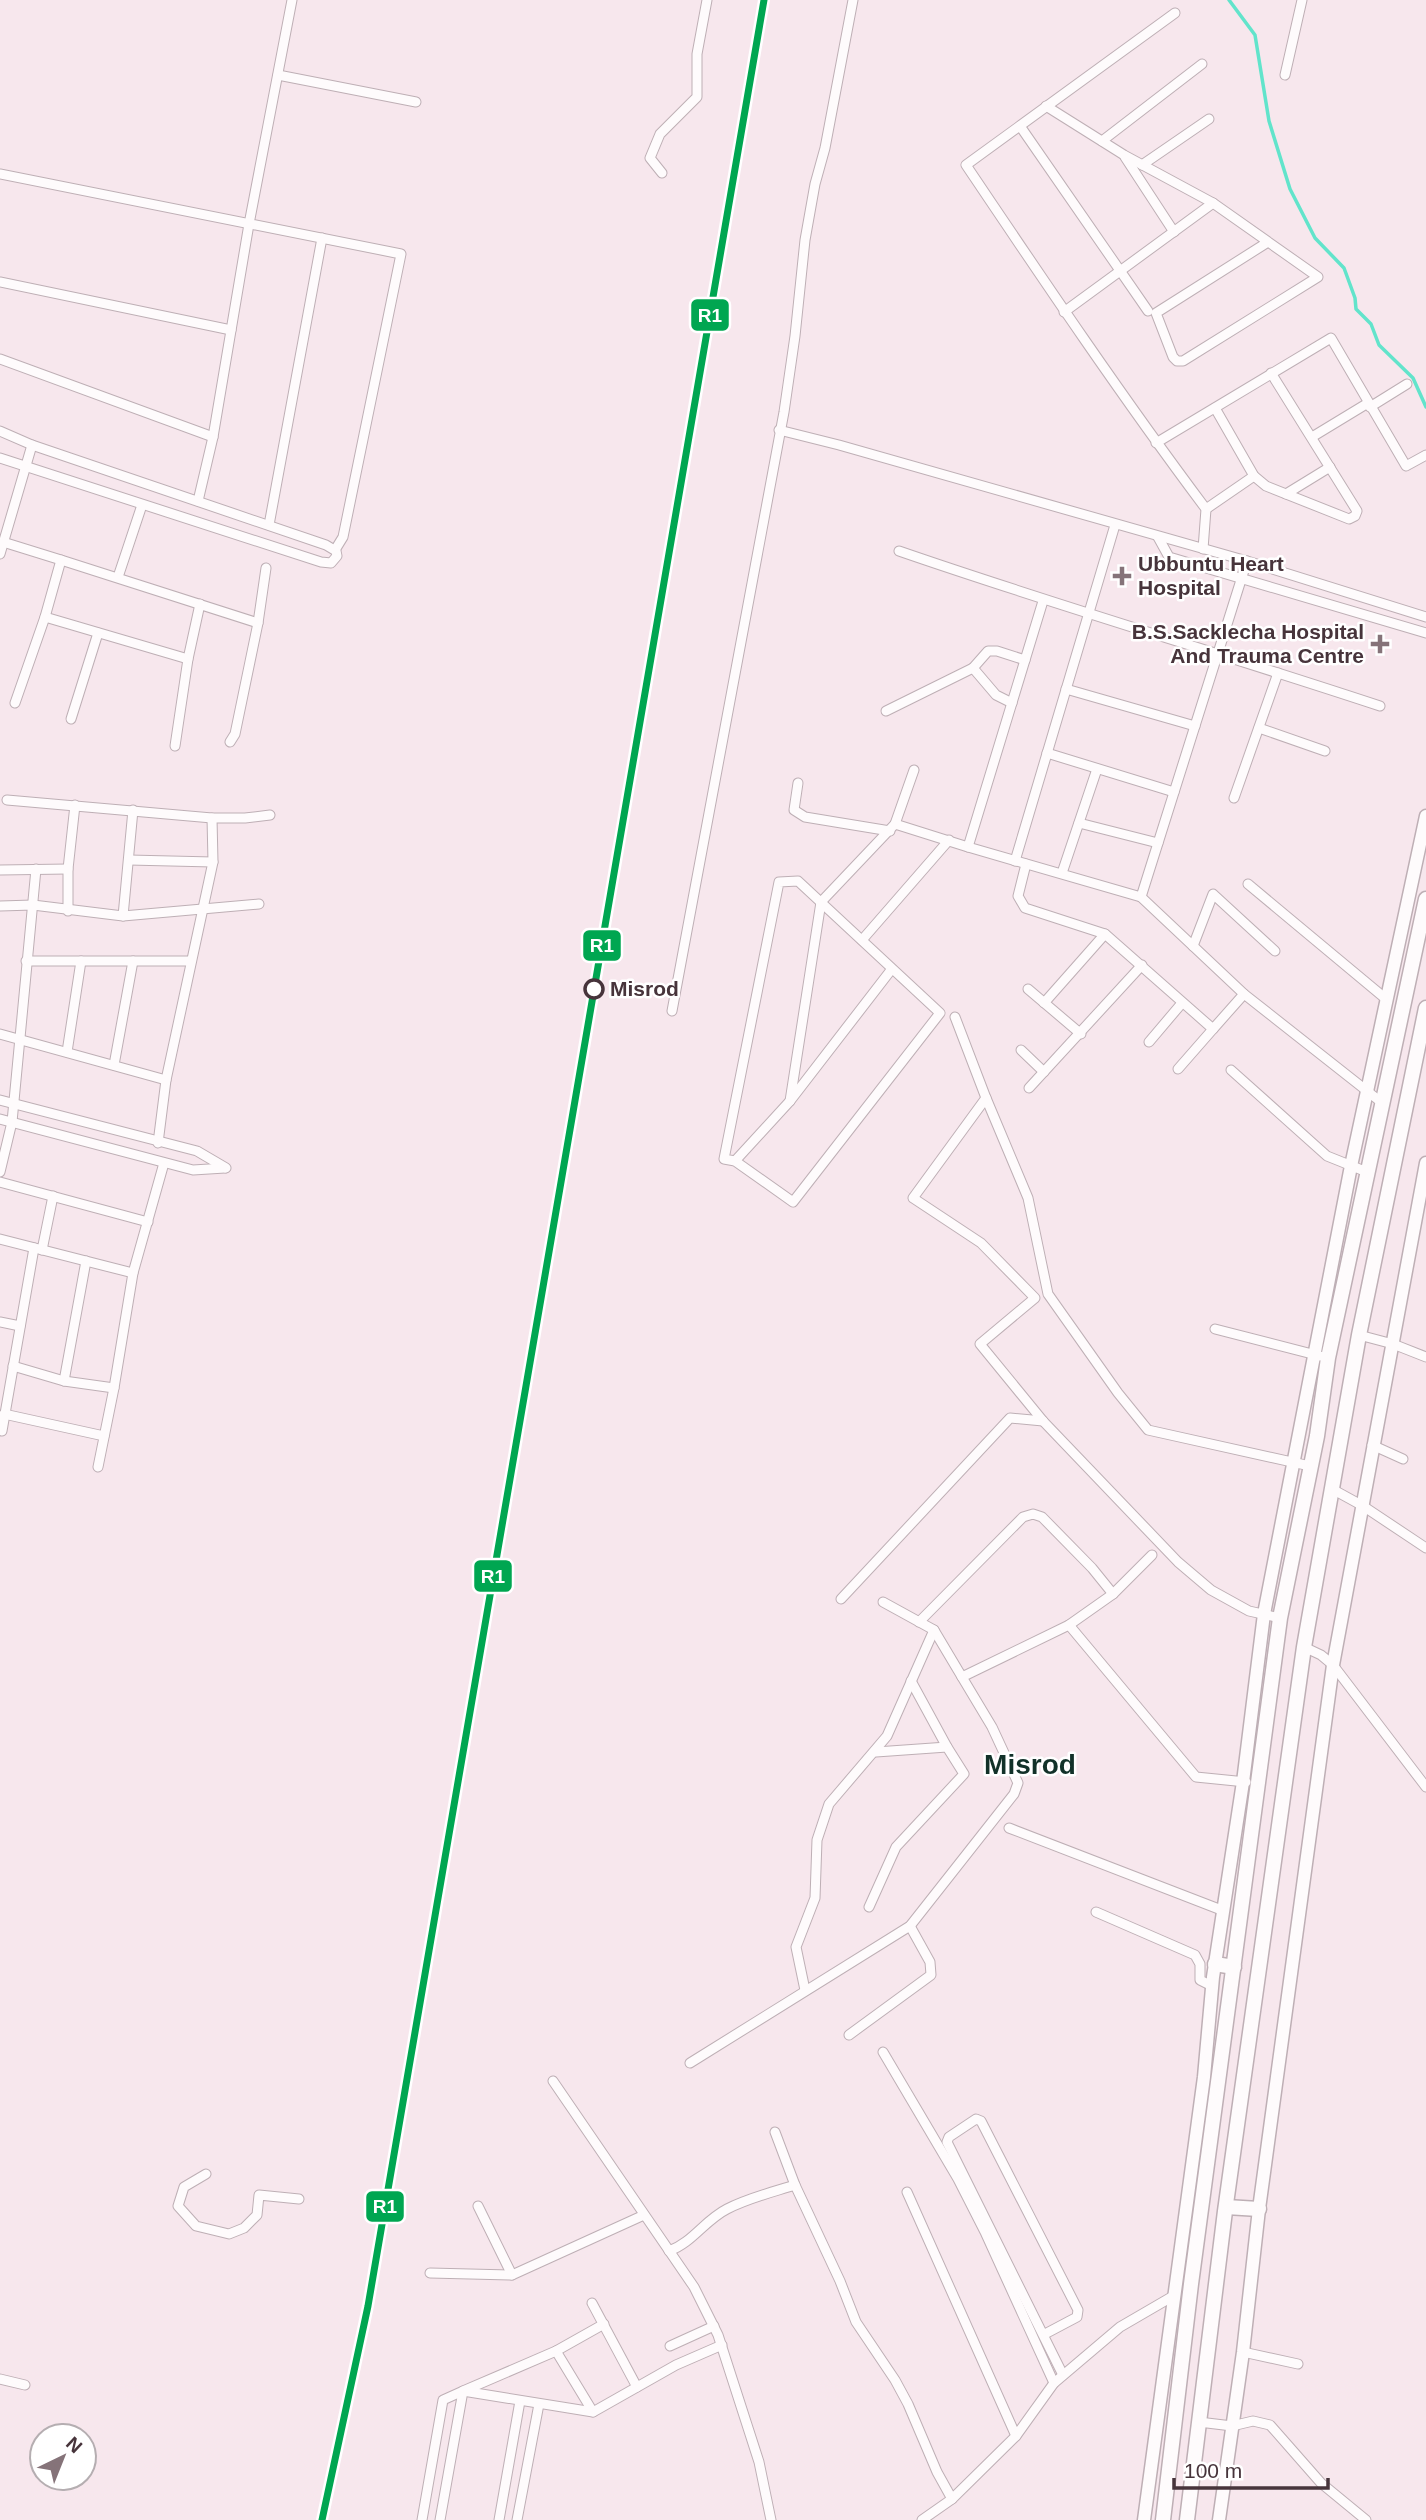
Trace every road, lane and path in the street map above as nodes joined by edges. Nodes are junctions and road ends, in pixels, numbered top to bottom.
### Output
1 (292, 0) edge
2 (706, 0) edge
3 (853, 0) edge
4 (1302, 0) edge
5 (1175, 13) dead end
6 (1202, 64) dead end
7 (278, 75) junction
8 (1285, 75) dead end
9 (416, 102) dead end
10 (1046, 106) junction
11 (1209, 119) dead end
12 (1020, 126) junction
13 (1102, 141) junction
14 (1124, 155) junction
15 (1142, 165) junction
16 (662, 173) dead end
17 (0, 174) edge
18 (1213, 203) junction
19 (249, 224) junction
20 (1174, 232) junction
21 (322, 238) junction
22 (1268, 242) junction
23 (1120, 271) junction
24 (0, 282) edge
25 (1149, 311) dead end
26 (1064, 312) junction
27 (231, 330) junction
28 (0, 359) edge
29 (1271, 373) junction
30 (1407, 383) dead end
31 (1369, 405) junction
32 (1215, 408) junction
33 (779, 430) junction
34 (0, 431) edge
35 (213, 437) junction
36 (1312, 437) junction
37 (1156, 443) junction
38 (33, 445) junction
39 (1426, 455) edge
40 (0, 458) edge
41 (1330, 467) junction
42 (26, 468) junction
43 (1254, 476) junction
44 (1286, 495) junction
45 (198, 501) junction
46 (142, 505) junction
47 (1206, 509) junction
48 (269, 525) junction
49 (1115, 525) junction
50 (4, 529) edge
51 (1158, 537) junction
52 (4, 542) junction
53 (1203, 549) junction
54 (335, 550) junction
55 (899, 551) dead end
56 (0, 554) edge
57 (61, 560) junction
58 (1247, 561) junction
59 (266, 568) dead end
60 (118, 577) junction
61 (1242, 578) junction
62 (1043, 601) junction
63 (200, 604) junction
64 (1088, 614) junction
65 (45, 617) junction
66 (1426, 617) edge
67 (258, 623) junction
68 (98, 633) junction
69 (1426, 633) edge
70 (1218, 653) junction
71 (188, 659) junction
72 (1026, 660) junction
73 (973, 668) junction
74 (1279, 673) junction
75 (1066, 689) junction
76 (15, 702) dead end
77 (1012, 703) junction
78 (1380, 706) dead end
79 (886, 711) dead end
80 (71, 719) dead end
81 (1195, 726) junction
82 (1259, 728) junction
83 (230, 742) dead end
84 (175, 746) dead end
85 (1325, 751) dead end
86 (1047, 753) junction
87 (914, 769) dead end
88 (1097, 769) junction
89 (798, 783) dead end
90 (1174, 792) junction
91 (1234, 798) dead end
92 (7, 800) dead end
93 (75, 805) junction
94 (133, 810) junction
95 (270, 815) dead end
96 (1426, 816) edge
97 (212, 818) junction
98 (1079, 822) junction
99 (893, 828) junction
100 (949, 840) junction
101 (1158, 843) junction
102 (968, 848) junction
103 (129, 860) junction
104 (1015, 861) junction
105 (213, 862) junction
106 (1026, 864) junction
107 (36, 869) junction
108 (68, 869) junction
109 (0, 870) edge
110 (1062, 873) junction
111 (1248, 884) dead end
112 (1141, 897) junction
113 (1426, 898) edge
114 (821, 902) junction
115 (259, 904) dead end
116 (33, 905) junction
117 (0, 906) edge
118 (203, 908) junction
119 (68, 911) junction
120 (122, 916) junction
121 (1105, 934) junction
122 (862, 940) junction
123 (1194, 946) junction
124 (1275, 951) dead end
125 (26, 961) junction
126 (81, 961) junction
127 (132, 961) junction
128 (191, 961) junction
129 (1142, 965) junction
130 (891, 970) junction
131 (1028, 989) dead end
132 (1244, 994) junction
133 (1386, 999) junction
134 (1044, 1003) junction
135 (1182, 1003) junction
136 (1426, 1008) edge
137 (672, 1010) dead end
138 (955, 1017) dead end
139 (1213, 1029) junction
140 (0, 1034) edge
141 (1081, 1034) junction
142 (21, 1040) junction
143 (1149, 1042) dead end
144 (1021, 1050) dead end
145 (67, 1052) junction
146 (114, 1065) junction
147 (1178, 1069) dead end
148 (1231, 1070) dead end
149 (1044, 1072) junction
150 (166, 1080) junction
151 (1029, 1088) dead end
152 (1367, 1093) junction
153 (986, 1098) junction
154 (0, 1100) edge
155 (790, 1101) junction
156 (1381, 1102) junction
157 (14, 1104) junction
158 (0, 1119) edge
159 (12, 1122) junction
160 (158, 1143) junction
161 (735, 1161) junction
162 (164, 1163) junction
163 (1426, 1163) edge
164 (1350, 1167) junction
165 (0, 1171) edge
166 (1367, 1172) junction
167 (0, 1182) edge
168 (53, 1196) junction
169 (148, 1222) junction
170 (0, 1239) edge
171 (38, 1249) junction
172 (86, 1261) junction
173 (133, 1273) junction
174 (0, 1322) edge
175 (20, 1326) junction
176 (1215, 1329) dead end
177 (1359, 1335) junction
178 (1392, 1344) junction
179 (1321, 1356) junction
180 (1426, 1357) edge
181 (13, 1366) junction
182 (64, 1381) junction
183 (114, 1388) junction
184 (4, 1414) junction
185 (1043, 1421) junction
186 (2, 1431) dead end
187 (104, 1436) junction
188 (1372, 1445) junction
189 (1403, 1459) dead end
190 (1294, 1463) junction
191 (98, 1466) dead end
192 (1310, 1466) junction
193 (1332, 1489) junction
194 (1363, 1506) junction
195 (1426, 1548) edge
196 (1152, 1555) dead end
197 (1112, 1594) junction
198 (841, 1599) dead end
199 (883, 1602) dead end
200 (1264, 1614) junction
201 (1280, 1618) junction
202 (919, 1622) junction
203 (1069, 1625) junction
204 (934, 1630) junction
205 (1304, 1647) junction
206 (1333, 1665) junction
207 (962, 1676) junction
208 (911, 1681) junction
209 (947, 1747) junction
210 (876, 1752) junction
211 (1251, 1783) junction
212 (1426, 1787) edge
213 (1009, 1828) dead end
214 (869, 1907) dead end
215 (1224, 1911) junction
216 (1096, 1912) dead end
217 (910, 1926) junction
218 (1215, 1964) junction
219 (1234, 1967) junction
220 (1212, 1986) junction
221 (804, 1990) junction
222 (849, 2035) dead end
223 (883, 2052) dead end
224 (690, 2063) dead end
225 (553, 2081) dead end
226 (775, 2132) dead end
227 (206, 2174) dead end
228 (795, 2185) junction
229 (907, 2192) dead end
230 (299, 2199) dead end
231 (478, 2206) dead end
232 (1226, 2207) junction
233 (1259, 2209) junction
234 (644, 2215) junction
235 (669, 2251) junction
236 (430, 2273) dead end
237 (512, 2275) junction
238 (1175, 2295) junction
239 (593, 2303) dead end
240 (604, 2324) junction
241 (714, 2326) junction
242 (1043, 2335) junction
243 (722, 2345) junction
244 (670, 2346) dead end
245 (556, 2351) junction
246 (1243, 2351) junction
247 (1298, 2364) dead end
248 (1063, 2375) junction
249 (0, 2379) edge
250 (1054, 2383) junction
251 (25, 2385) dead end
252 (638, 2387) junction
253 (463, 2391) junction
254 (520, 2401) junction
255 (539, 2404) junction
256 (593, 2412) junction
257 (1199, 2421) junction
258 (1232, 2426) junction
259 (1016, 2436) junction
260 (952, 2499) junction
261 (422, 2520) edge
262 (440, 2520) edge
263 (499, 2520) edge
264 (517, 2520) edge
265 (772, 2520) edge
266 (922, 2520) edge
267 (1144, 2520) edge
268 (1163, 2520) edge
269 (1186, 2520) edge
270 (1219, 2520) edge
271 (1366, 2520) edge

1 - 7 street
2 - 16 street
3 - 33 street
4 - 8 street
5 - 10 street
6 - 13 street
7 - 9 street
7 - 19 street
10 - 12 street
10 - 13 street
11 - 15 street
12 - 23 street
12 - 26 street
13 - 14 street
14 - 15 street
14 - 20 street
15 - 18 street
17 - 19 street
18 - 20 street
18 - 22 street
19 - 21 street
19 - 27 street
20 - 23 street
21 - 48 street
21 - 54 street
22 - 22 street
23 - 25 street
23 - 26 street
24 - 27 street
26 - 37 street
27 - 35 street
28 - 35 street
29 - 31 street
29 - 32 street
29 - 36 street
30 - 31 street
31 - 36 street
31 - 39 street
32 - 37 street
32 - 43 street
33 - 49 street
33 - 137 street
34 - 38 street
35 - 45 street
36 - 41 street
37 - 47 street
38 - 42 street
38 - 45 street
40 - 42 street
41 - 44 street
41 - 44 street
42 - 46 street
42 - 50 street
43 - 44 street
43 - 47 street
45 - 48 street
46 - 54 street
46 - 60 street
47 - 53 street
48 - 54 street
49 - 51 street
49 - 64 street
50 - 52 street
51 - 53 street
51 - 61 street
52 - 56 street
52 - 57 street
53 - 58 street
55 - 62 street
57 - 60 street
57 - 65 street
58 - 61 street
58 - 66 street
59 - 67 street
60 - 63 street
61 - 69 street
61 - 70 street
62 - 64 street
62 - 72 street
63 - 67 street
63 - 71 street
64 - 70 street
64 - 75 street
65 - 68 street
65 - 76 street
67 - 83 street
68 - 71 street
68 - 80 street
70 - 74 street
70 - 81 street
71 - 84 street
72 - 73 street
72 - 77 street
73 - 77 street
73 - 79 street
74 - 78 street
74 - 82 street
75 - 81 street
75 - 86 street
77 - 102 street
81 - 90 street
82 - 85 street
82 - 91 street
86 - 88 street
86 - 104 street
87 - 99 street
88 - 90 street
88 - 98 street
89 - 99 street
90 - 101 street
92 - 93 street
93 - 94 street
93 - 108 street
94 - 97 street
94 - 103 street
95 - 97 street
96 - 133 street
97 - 105 street
98 - 101 street
98 - 110 street
99 - 100 street
99 - 114 street
100 - 102 street
100 - 122 street
101 - 112 street
102 - 104 street
103 - 105 street
103 - 120 street
104 - 106 street
105 - 118 street
106 - 110 street
106 - 121 street
107 - 108 street
107 - 109 street
107 - 116 street
108 - 119 street
110 - 112 street
111 - 133 street
112 - 123 street
113 - 156 main road
114 - 122 street
114 - 155 street
114 - 161 street
115 - 118 street
116 - 117 street
116 - 119 street
116 - 125 street
118 - 120 street
118 - 128 street
119 - 120 street
121 - 129 street
121 - 134 street
122 - 130 street
123 - 124 street
123 - 132 street
125 - 126 street
125 - 142 street
126 - 127 street
126 - 145 street
127 - 128 street
127 - 146 street
128 - 150 street
129 - 135 street
129 - 141 street
130 - 155 street
130 - 161 street
131 - 134 street
132 - 139 street
132 - 152 street
133 - 152 street
134 - 141 street
135 - 139 street
135 - 143 street
136 - 177 main road
138 - 153 street
139 - 147 street
140 - 142 street
141 - 149 street
142 - 145 street
142 - 157 street
144 - 149 street
145 - 146 street
146 - 150 street
148 - 164 street
149 - 151 street
150 - 160 street
152 - 156 street
152 - 164 street
153 - 185 street
153 - 190 street
154 - 157 street
155 - 161 street
156 - 166 main road
157 - 159 street
157 - 160 street
158 - 159 street
159 - 162 street
159 - 165 street
160 - 162 street
162 - 169 street
163 - 178 street
164 - 166 street
164 - 179 street
166 - 179 main road
167 - 168 street
168 - 169 street
168 - 171 street
169 - 173 street
170 - 171 street
171 - 172 street
171 - 175 street
172 - 173 street
172 - 182 street
173 - 183 street
174 - 175 street
175 - 181 street
176 - 179 street
177 - 178 street
177 - 193 main road
178 - 180 street
178 - 188 street
179 - 190 street
179 - 192 main road
181 - 182 street
181 - 184 street
182 - 183 street
183 - 187 street
184 - 186 street
184 - 187 street
185 - 198 street
185 - 200 street
187 - 191 street
188 - 189 street
188 - 194 street
190 - 192 street
190 - 200 street
192 - 201 main road
193 - 194 street
193 - 205 main road
194 - 195 street
194 - 206 street
196 - 197 street
197 - 202 street
197 - 203 street
199 - 202 street
200 - 201 street
200 - 211 street
201 - 211 main road
202 - 204 street
203 - 207 street
203 - 211 street
204 - 207 street
204 - 208 street
205 - 206 street
205 - 232 main road
206 - 212 street
206 - 233 street
207 - 217 street
208 - 209 street
208 - 210 street
209 - 210 street
209 - 214 street
210 - 221 street
211 - 215 street
211 - 219 main road
213 - 215 street
215 - 218 street
216 - 220 street
217 - 221 street
217 - 222 street
218 - 219 main road
218 - 220 street
219 - 268 main road
220 - 238 street
221 - 224 street
223 - 250 street
225 - 234 street
226 - 228 street
227 - 230 street
228 - 235 street
228 - 260 street
229 - 259 street
231 - 237 street
232 - 233 main road
232 - 257 main road
233 - 246 street
234 - 235 street
234 - 237 street
235 - 241 street
236 - 237 street
238 - 248 street
238 - 267 street
239 - 240 street
240 - 245 street
240 - 252 street
241 - 243 street
241 - 244 street
242 - 242 street
242 - 248 street
243 - 252 street
243 - 265 street
245 - 253 street
245 - 256 street
246 - 247 street
246 - 258 street
248 - 250 street
249 - 251 street
250 - 259 street
252 - 256 street
253 - 254 street
253 - 261 street
253 - 262 street
254 - 255 street
254 - 263 street
255 - 256 street
255 - 264 street
257 - 258 street
257 - 269 main road
258 - 270 street
258 - 271 street
259 - 260 street
260 - 266 street

